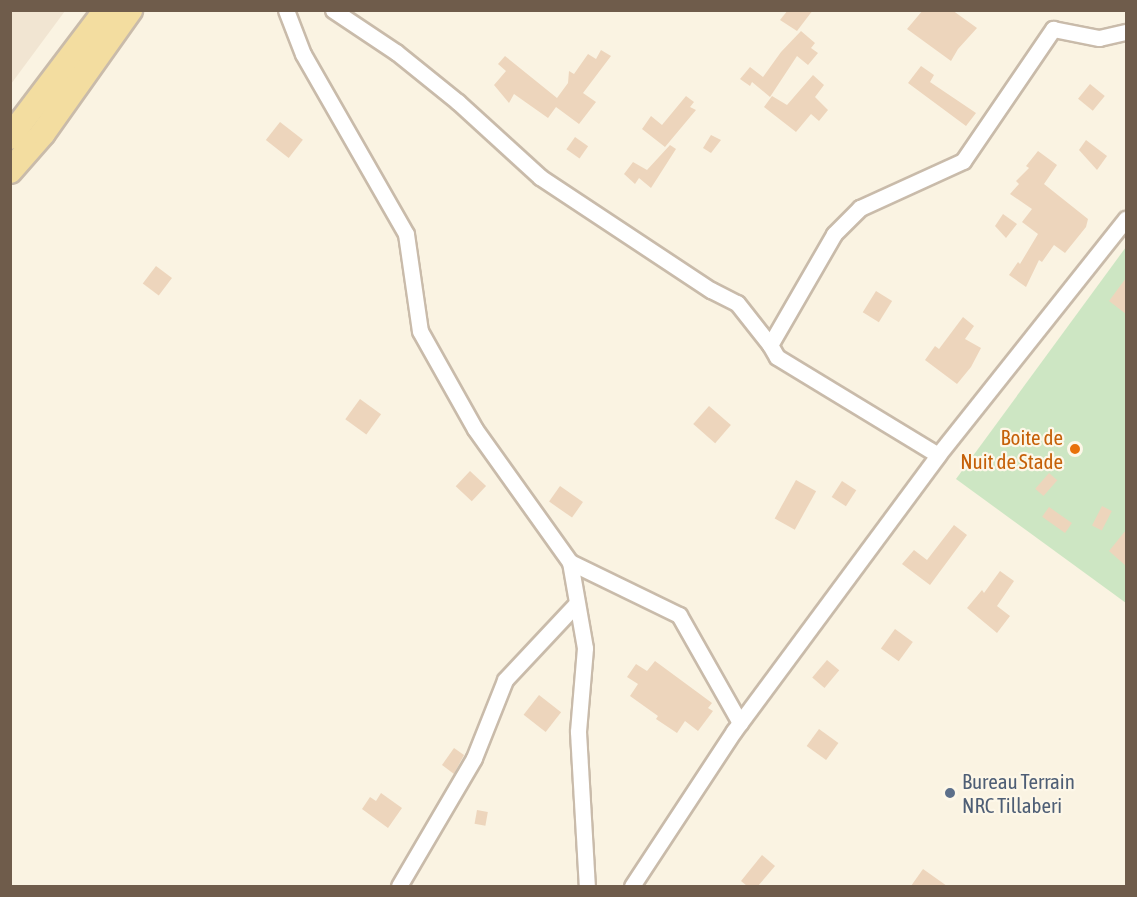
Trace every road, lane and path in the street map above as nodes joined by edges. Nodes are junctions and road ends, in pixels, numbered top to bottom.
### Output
1 (106, 10) edge
2 (130, 10) edge
3 (286, 10) edge
4 (333, 10) edge
5 (1126, 32) edge
6 (10, 137) edge
7 (10, 171) edge
8 (1126, 219) edge
9 (770, 345) junction
10 (938, 455) junction
11 (570, 562) junction
12 (577, 603) junction
13 (740, 723) junction
14 (399, 886) edge
15 (587, 886) edge
16 (632, 886) edge

1 - 6 main road
2 - 7 main road
3 - 11 street
4 - 9 street
5 - 9 street
8 - 10 street
9 - 10 street
10 - 13 street
11 - 12 street
11 - 13 street
12 - 14 street
12 - 15 street
13 - 16 street

